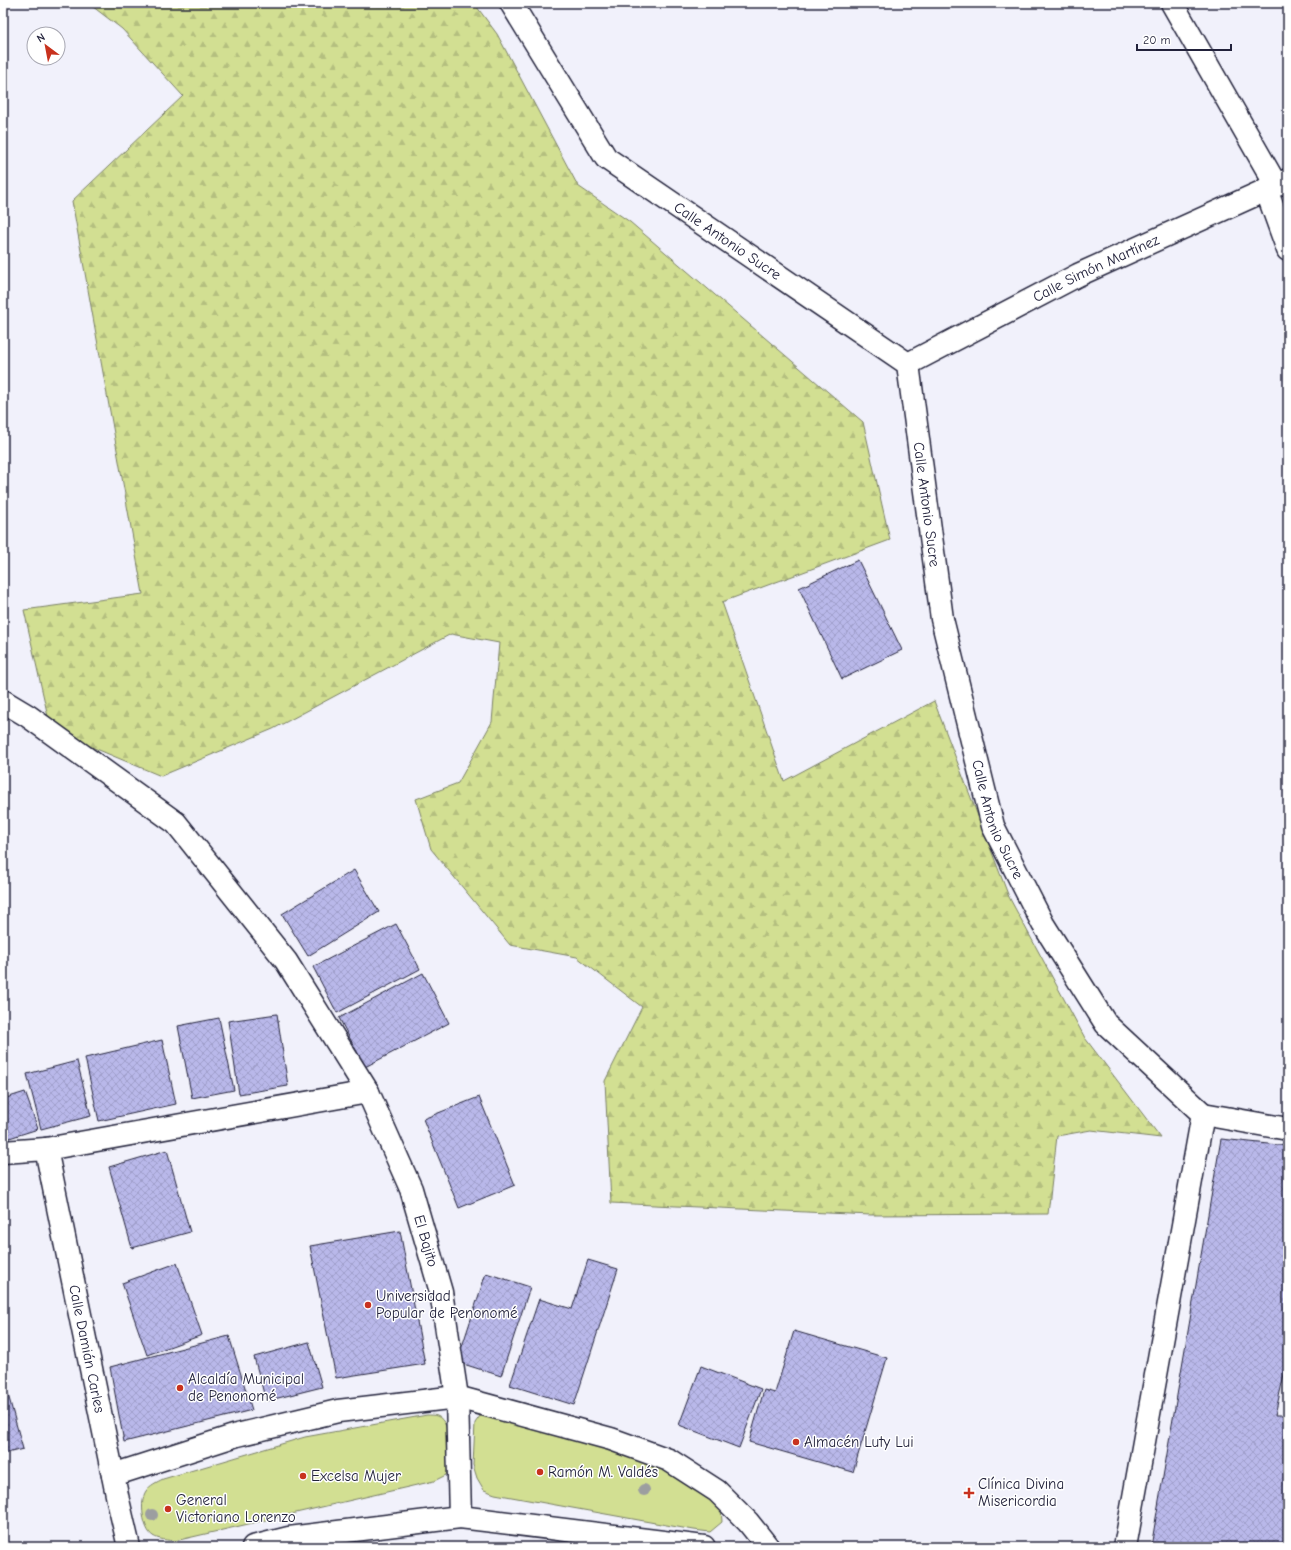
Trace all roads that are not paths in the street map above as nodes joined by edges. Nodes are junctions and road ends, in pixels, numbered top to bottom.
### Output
1 (511, 3) edge
2 (1172, 3) edge
3 (1277, 184) edge
4 (1288, 250) edge
5 (908, 364) junction
6 (3, 701) edge
7 (368, 1092) junction
8 (1203, 1114) junction
9 (1288, 1129) edge
10 (46, 1149) junction
11 (3, 1152) edge
12 (457, 1397) junction
13 (113, 1475) junction
14 (460, 1517) junction
15 (129, 1547) edge
16 (253, 1547) edge
17 (704, 1547) edge
18 (768, 1547) edge
19 (1125, 1547) edge

1 - 5 street, Calle Antonio Sucre
2 - 3 street
3 - 4 street
3 - 5 street, Calle Simón Martínez
5 - 8 street, Calle Antonio Sucre
6 - 7 street, El Bajito
7 - 10 street
7 - 12 street, El Bajito
8 - 9 street
8 - 19 street
10 - 11 street
10 - 13 street, Calle Damián Carles
12 - 13 street
12 - 14 street, El Bajito
12 - 18 street
13 - 15 street, Calle Damián Carles
14 - 16 street
14 - 17 street

